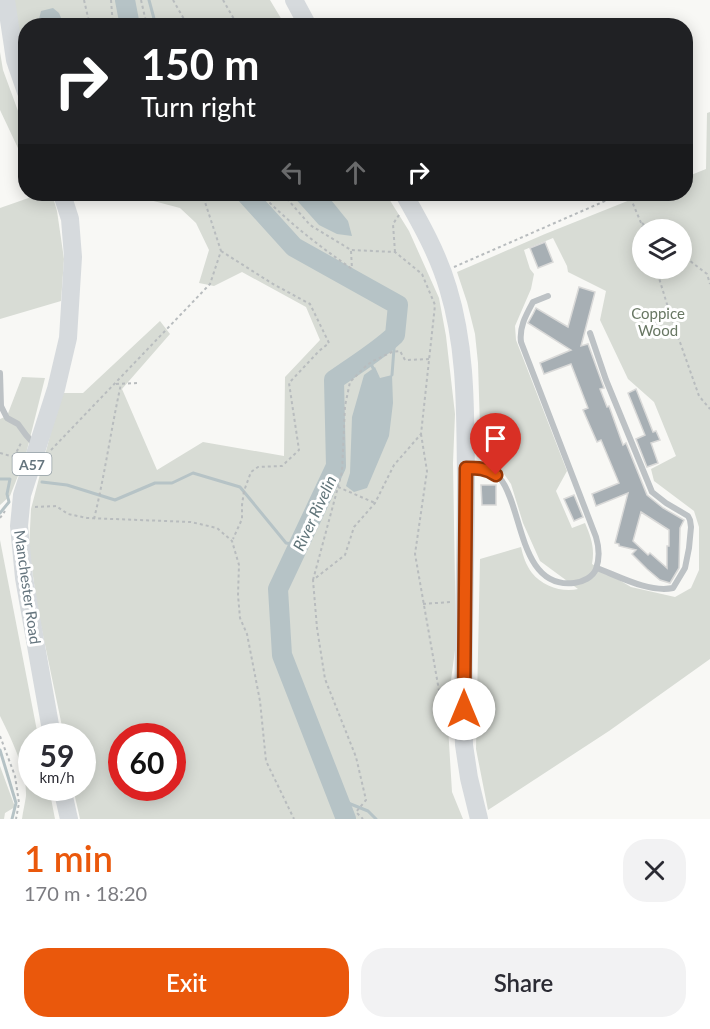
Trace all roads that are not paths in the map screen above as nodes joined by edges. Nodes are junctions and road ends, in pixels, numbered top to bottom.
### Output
1 (6, 0) edge
2 (294, 0) edge
3 (304, 18) edge
4 (18, 69) edge
5 (64, 201) edge
6 (408, 201) edge
7 (548, 296) dead end
8 (590, 333) dead end
9 (0, 373) edge
10 (33, 445) junction
11 (466, 468) junction
12 (597, 568) junction
13 (50, 723) edge
14 (65, 801) edge
15 (69, 819) edge
16 (479, 819) edge

1 - 4 main road
2 - 3 main road
5 - 10 main road, Manchester Road / A57
6 - 11 main road
7 - 12 lane
8 - 12 lane
9 - 10 lane
10 - 13 main road, Manchester Road / A57
11 - 12 lane
11 - 16 main road
14 - 15 main road

